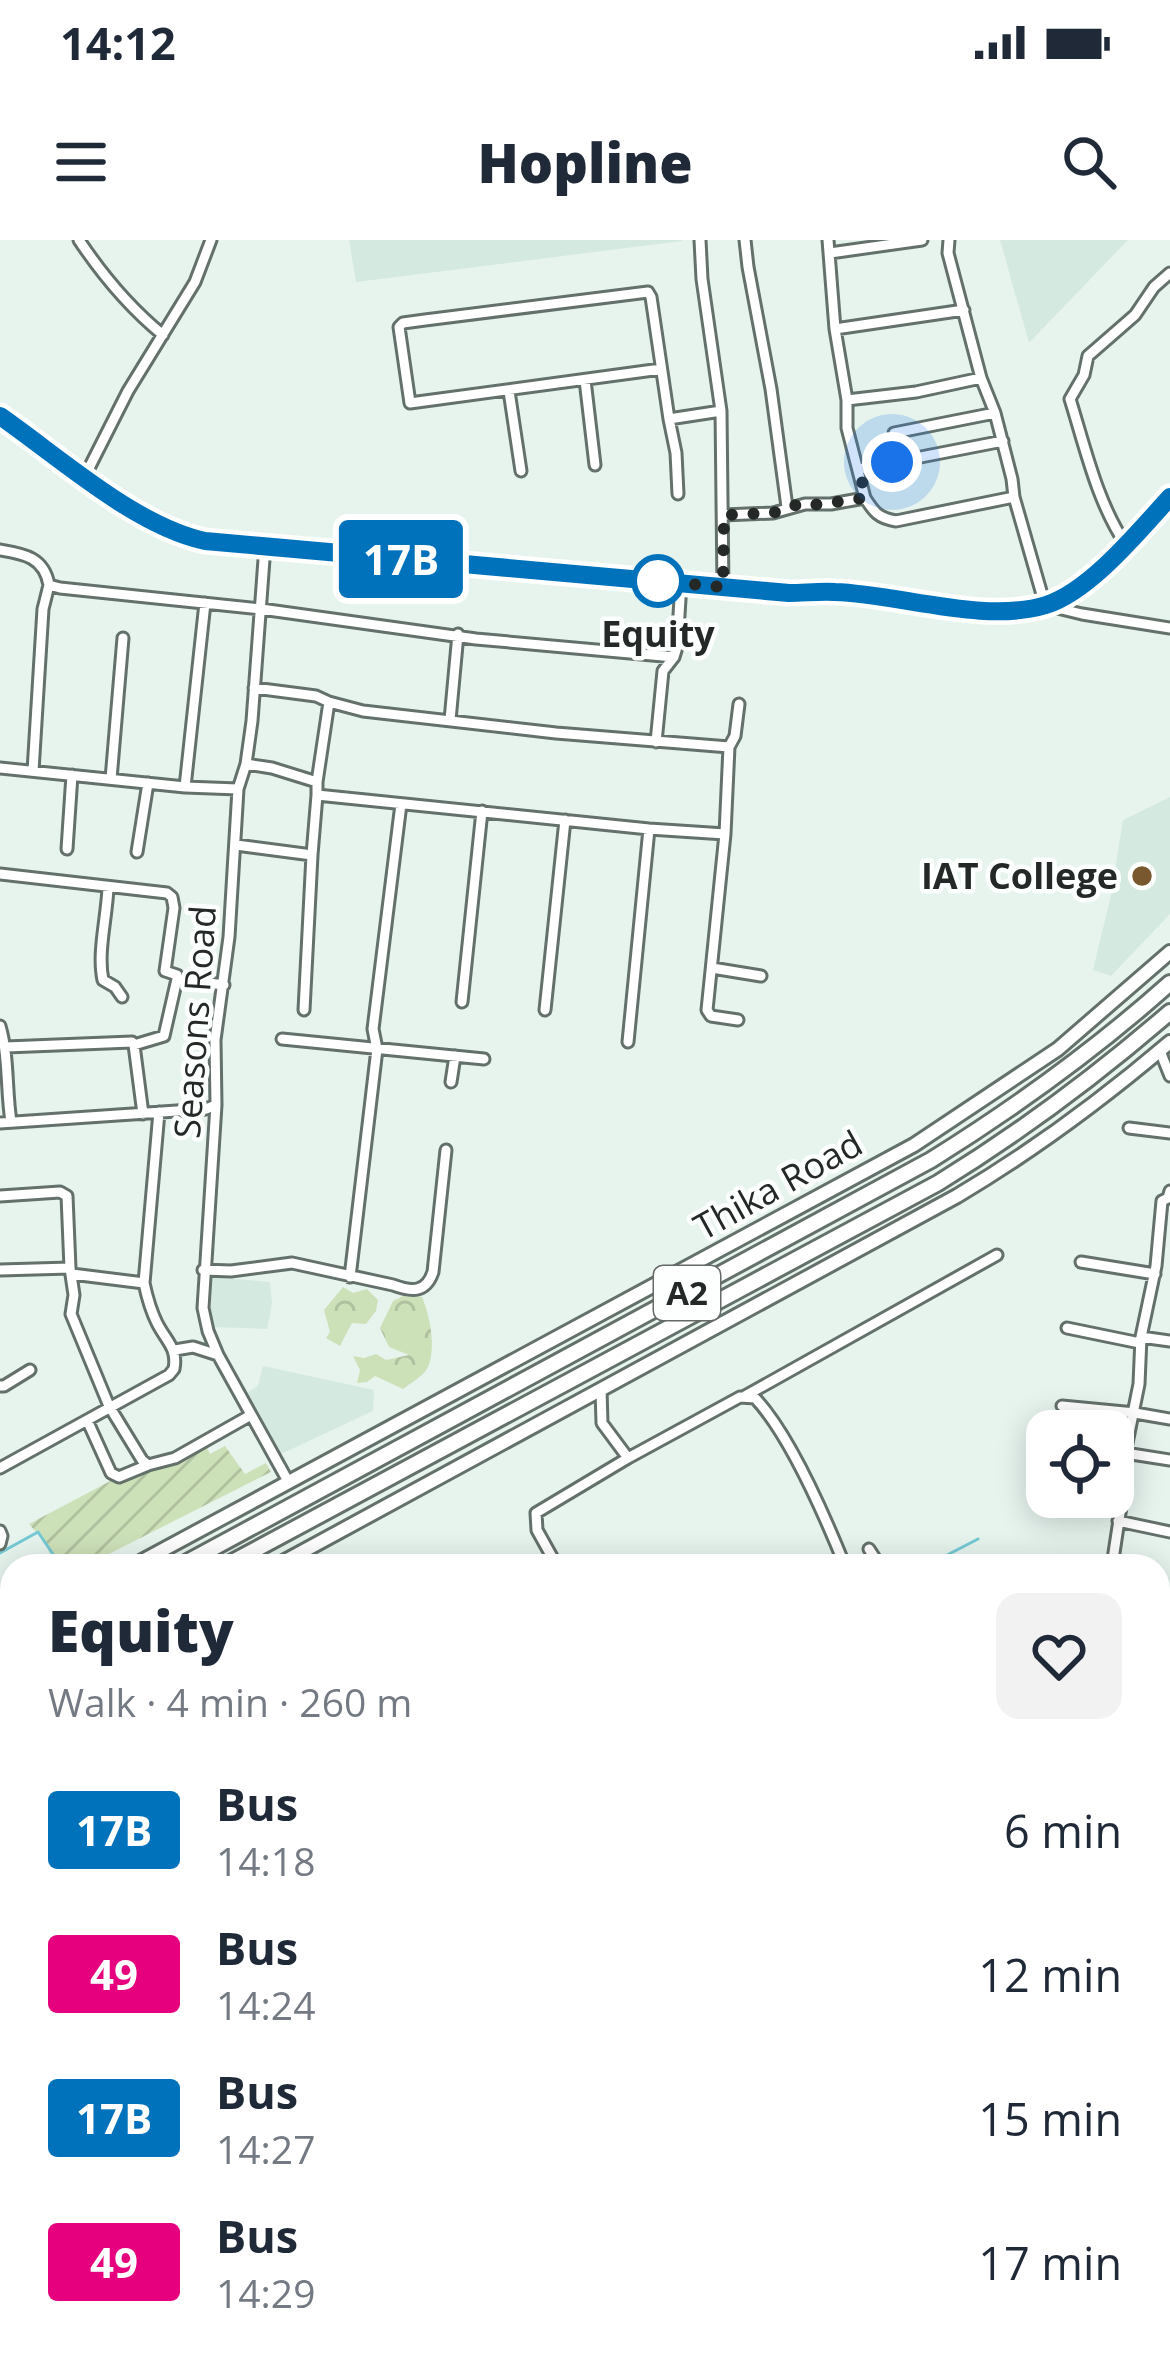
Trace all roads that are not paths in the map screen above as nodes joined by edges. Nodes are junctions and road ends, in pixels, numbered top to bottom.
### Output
1 (79, 240) edge
2 (211, 240) edge
3 (700, 240) edge
4 (746, 240) edge
5 (827, 240) edge
6 (922, 240) edge
7 (950, 240) edge
8 (830, 254) junction
9 (1170, 273) edge
10 (964, 310) junction
11 (835, 328) junction
12 (163, 335) junction
13 (661, 369) junction
14 (981, 378) junction
15 (585, 380) junction
16 (509, 391) junction
17 (847, 400) junction
18 (721, 411) junction
19 (995, 412) junction
20 (0, 416) edge
21 (669, 418) junction
22 (894, 433) dead end
23 (1003, 441) junction
24 (595, 465) dead end
25 (860, 470) junction
26 (521, 471) dead end
27 (85, 476) junction
28 (678, 494) dead end
29 (1014, 497) junction
30 (1170, 497) edge
31 (865, 498) junction
32 (788, 507) junction
33 (724, 515) junction
34 (1126, 545) junction
35 (265, 546) junction
36 (0, 550) edge
37 (681, 583) junction
38 (49, 584) junction
39 (723, 587) junction
40 (205, 603) junction
41 (1045, 605) junction
42 (261, 609) junction
43 (1170, 628) edge
44 (458, 634) junction
45 (123, 638) dead end
46 (674, 657) junction
47 (254, 688) junction
48 (329, 702) junction
49 (739, 704) dead end
50 (450, 720) junction
51 (656, 742) junction
52 (729, 747) junction
53 (246, 764) junction
54 (0, 768) edge
55 (33, 771) junction
56 (71, 775) junction
57 (111, 779) junction
58 (317, 782) junction
59 (148, 783) junction
60 (185, 787) junction
61 (238, 789) junction
62 (317, 795) junction
63 (401, 804) junction
64 (482, 811) junction
65 (565, 820) junction
66 (649, 829) junction
67 (725, 833) junction
68 (236, 845) junction
69 (67, 849) dead end
70 (137, 852) dead end
71 (312, 855) junction
72 (0, 874) edge
73 (108, 887) junction
74 (1170, 952) edge
75 (712, 968) junction
76 (761, 976) dead end
77 (177, 980) junction
78 (1170, 983) edge
79 (224, 986) junction
80 (122, 997) dead end
81 (462, 1002) dead end
82 (304, 1010) dead end
83 (544, 1010) dead end
84 (1170, 1012) edge
85 (738, 1020) dead end
86 (0, 1026) edge
87 (628, 1042) dead end
88 (134, 1045) junction
89 (1165, 1046) edge
90 (6, 1047) junction
91 (377, 1049) junction
92 (285, 1053) dead end
93 (455, 1056) junction
94 (484, 1059) dead end
95 (1170, 1076) edge
96 (451, 1082) dead end
97 (216, 1105) junction
98 (159, 1112) junction
99 (143, 1114) junction
100 (6, 1122) edge
101 (1129, 1128) dead end
102 (1170, 1133) edge
103 (446, 1150) dead end
104 (0, 1196) edge
105 (1169, 1196) edge
106 (997, 1255) dead end
107 (1081, 1262) dead end
108 (1170, 1268) edge
109 (0, 1270) edge
110 (203, 1270) junction
111 (1155, 1270) junction
112 (71, 1271) junction
113 (350, 1277) junction
114 (145, 1282) junction
115 (1066, 1328) dead end
116 (1141, 1340) junction
117 (1170, 1341) edge
118 (176, 1350) junction
119 (218, 1355) junction
120 (30, 1370) dead end
121 (0, 1386) edge
122 (601, 1389) junction
123 (746, 1396) junction
124 (109, 1406) junction
125 (1062, 1406) dead end
126 (1135, 1413) junction
127 (251, 1415) junction
128 (1134, 1417) edge
129 (1170, 1419) edge
130 (87, 1420) junction
131 (1134, 1454) edge
132 (628, 1458) junction
133 (1170, 1460) edge
134 (148, 1465) junction
135 (0, 1468) edge
136 (289, 1483) junction
137 (1118, 1518) edge
138 (1118, 1521) junction
139 (0, 1532) edge
140 (1170, 1532) edge
141 (0, 1544) edge
142 (869, 1549) dead end
143 (156, 1554) edge
144 (202, 1554) edge
145 (247, 1554) edge
146 (298, 1554) edge
147 (550, 1554) edge
148 (839, 1554) edge
149 (872, 1554) edge
150 (1114, 1554) edge

1 - 12 street
2 - 12 street
3 - 18 street
4 - 32 street
5 - 8 street
6 - 8 street
7 - 10 street
8 - 11 street
9 - 34 street
10 - 11 street
10 - 14 street
11 - 17 street
12 - 27 street
13 - 15 street
13 - 16 street
13 - 21 street
14 - 17 street
14 - 19 street
15 - 16 street
15 - 24 street
16 - 26 street
17 - 25 street
18 - 21 street
18 - 33 street
19 - 22 street
19 - 23 street
20 - 27 main road
21 - 28 street
23 - 25 street
23 - 29 street
25 - 31 street
27 - 35 main road
29 - 31 street
29 - 41 street
30 - 34 main road
31 - 32 street
32 - 33 street
33 - 39 street
34 - 41 main road
35 - 37 main road
35 - 42 street, Seasons Road
36 - 38 street
37 - 39 main road
37 - 46 street
38 - 40 street
38 - 55 street
39 - 41 main road
40 - 42 street
40 - 60 street
41 - 43 street
42 - 44 street
42 - 47 street, Seasons Road
44 - 46 street
44 - 50 street
45 - 57 street
46 - 51 street
47 - 48 street
47 - 53 street, Seasons Road
48 - 50 street
48 - 58 street
49 - 52 street
50 - 51 street
51 - 52 street
52 - 67 street
53 - 58 street
53 - 61 street, Seasons Road
54 - 55 street
55 - 56 street
56 - 57 street
56 - 69 street
57 - 59 street
58 - 62 street
59 - 60 street
59 - 70 street
60 - 61 street
61 - 68 street, Seasons Road
62 - 63 street
62 - 71 street
63 - 64 street
63 - 91 street
64 - 65 street
64 - 81 street
65 - 66 street
65 - 83 street
66 - 67 street
66 - 87 street
67 - 75 street
68 - 71 street
68 - 79 street, Seasons Road
71 - 82 street
72 - 73 street
73 - 77 street
73 - 80 street
74 - 136 main road, Thika Road
75 - 76 street
75 - 85 street
77 - 79 street
77 - 88 street
78 - 144 highway, Thika Road / A2
79 - 97 street, Seasons Road
84 - 145 highway, Thika Road / A2
86 - 90 street
88 - 90 street
88 - 99 street
89 - 95 street
89 - 122 main road
90 - 100 street
91 - 92 street
91 - 93 street
91 - 113 street
93 - 94 street
93 - 96 street
97 - 98 street
97 - 110 street, Seasons Road
98 - 99 street
98 - 114 street
99 - 100 street
101 - 102 street
103 - 113 street
104 - 112 street
105 - 111 street
106 - 123 street
107 - 111 street
108 - 111 street
109 - 112 street
110 - 113 street
110 - 119 street, Seasons Road
111 - 116 street
112 - 114 street
112 - 124 street
114 - 118 street
115 - 116 street
116 - 117 street
116 - 126 street
118 - 119 street
118 - 124 street
119 - 127 street, Seasons Road
120 - 121 street
122 - 132 street
122 - 146 main road
123 - 132 street
123 - 148 street
124 - 130 street
124 - 134 street
125 - 126 street
126 - 128 street
126 - 129 street
127 - 134 street
127 - 136 street, Seasons Road
130 - 134 street
130 - 135 street
131 - 133 street
132 - 147 street
136 - 143 main road, Thika Road
137 - 138 street
138 - 140 street
138 - 150 street
139 - 141 street
142 - 149 street

